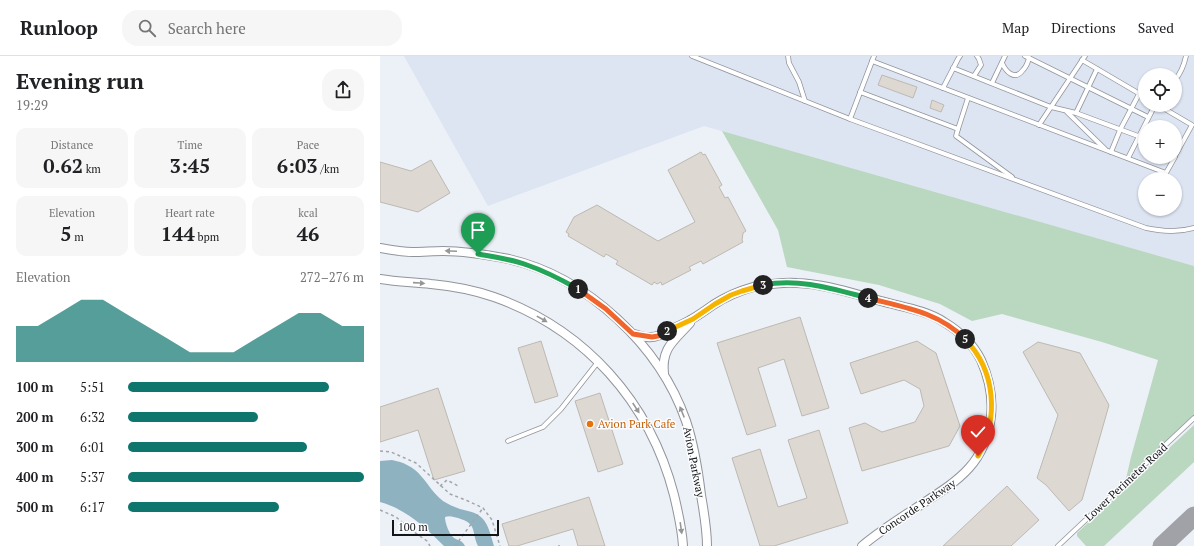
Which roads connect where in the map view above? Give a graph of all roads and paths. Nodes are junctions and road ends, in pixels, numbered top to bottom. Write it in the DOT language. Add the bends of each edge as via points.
graph roads {
  1 [pos="692,56"];
  2 [pos="788,56"];
  3 [pos="874,56"];
  4 [pos="960,56"];
  5 [pos="977,56"];
  6 [pos="1005,56"];
  7 [pos="1186,56"];
  8 [pos="1027,57"];
  9 [pos="1083,58"];
  10 [pos="872,61"];
  11 [pos="1002,63"];
  12 [pos="953,68"];
  13 [pos="1097,69"];
  14 [pos="1182,70"];
  15 [pos="974,76"];
  16 [pos="1070,79"];
  17 [pos="992,83"];
  18 [pos="943,88"];
  19 [pos="1088,88"];
  20 [pos="860,92"];
  21 [pos="1138,93"];
  22 [pos="1138,96"];
  23 [pos="968,98"];
  24 [pos="805,101"];
  25 [pos="1051,107"];
  26 [pos="1131,109"];
  27 [pos="1066,111"];
  28 [pos="1151,112"];
  29 [pos="1169,112"];
  30 [pos="1076,113"];
  31 [pos="1148,117"];
  32 [pos="850,119"];
  33 [pos="1146,120"];
  34 [pos="1039,124"];
  35 [pos="958,128"];
  36 [pos="1120,130"];
  37 [pos="1138,136"];
  38 [pos="1182,144"];
  39 [pos="1109,151"];
  40 [pos="1128,158"];
  41 [pos="1138,162"];
  42 [pos="1143,164"];
  43 [pos="1171,164"];
  44 [pos="1016,180"];
  45 [pos="1194,228"];
  46 [pos="380,248"];
  47 [pos="380,279"];
  48 [pos="693,319"];
  49 [pos="633,334"];
  50 [pos="599,362"];
  51 [pos="665,376"];
  52 [pos="1194,418"];
  53 [pos="508,441"];
  54 [pos="380,451"];
  55 [pos="440,486"];
  56 [pos="460,488"];
  57 [pos="482,508"];
  58 [pos="380,510"];
  59 [pos="430,546"];
  60 [pos="454,546"];
  61 [pos="500,546"];
  62 [pos="683,546"];
  63 [pos="707,546"];
  64 [pos="862,546"];
  65 [pos="1058,546"];
  1 -- 24 [label="lane"];
  2 -- 24 [label="lane"];
  3 -- 10 [label="lane"];
  4 -- 12 [label="lane"];
  5 -- 15 [label="lane" via="980,65"];
  6 -- 11 [label="lane"];
  7 -- 14 [label="lane"];
  8 -- 11 [label="lane" via="1020,74 1009,74"];
  8 -- 16 [label="lane"];
  9 -- 13 [label="lane"];
  9 -- 16 [label="lane"];
  10 -- 18 [label="lane"];
  10 -- 20 [label="lane"];
  11 -- 17 [label="lane"];
  12 -- 15 [label="lane"];
  12 -- 18 [label="lane"];
  13 -- 19 [label="lane"];
  13 -- 21 [label="lane"];
  15 -- 17 [label="lane"];
  16 -- 19 [label="lane"];
  16 -- 25 [label="lane"];
  17 -- 25 [label="lane"];
  18 -- 23 [label="lane"];
  19 -- 26 [label="lane"];
  19 -- 30 [label="lane"];
  20 -- 32 [label="lane"];
  20 -- 35 [label="lane"];
  22 -- 26 [label="lane"];
  23 -- 34 [label="lane"];
  23 -- 35 [label="lane"];
  24 -- 32 [label="lane"];
  25 -- 27 [label="lane"];
  25 -- 34 [label="lane"];
  26 -- 31 [label="lane"];
  26 -- 36 [label="lane"];
  27 -- 30 [label="lane"];
  27 -- 39 [label="lane"];
  28 -- 31 [label="lane"];
  29 -- 38 [label="lane" via="1192,125"];
  30 -- 36 [label="lane"];
  31 -- 33 [label="lane"];
  32 -- 44 [label="lane"];
  34 -- 39 [label="lane"];
  35 -- 44 [label="lane" via="956,136"];
  36 -- 37 [label="lane"];
  36 -- 39 [label="lane"];
  37 -- 40 [label="lane"];
  39 -- 40 [label="lane"];
  40 -- 41 [label="lane"];
  42 -- 43 [label="lane" via="1166,173"];
  44 -- 45 [label="lane" via="1146,228 1163,231"];
  49 -- 46 [label="street, Avion Parkway, one-way" via="578,288 527,264 464,252 412,252"];
  47 -- 50 [label="street, one-way" via="452,287 512,304 567,335"];
  48 -- 49 [label="street, Concorde Parkway" via="658,336"];
  48 -- 51 [label="street, Concorde Parkway" via="665,354"];
  48 -- 64 [label="street, Concorde Parkway" via="715,304 742,291 784,282 802,283 833,288 922,312 943,321 967,340 986,372 991,395 990,424 983,447 970,468 955,482"];
  49 -- 51 [label="street, Avion Parkway"];
  50 -- 53 [label="lane" via="543,427"];
  50 -- 62 [label="street, one-way" via="634,404 657,446 673,492 681,523"];
  63 -- 51 [label="street, Avion Parkway, one-way" via="692,440 679,404"];
  52 -- 65 [label="lane, Lower Perimeter Road"];
  54 -- 55 [label="path" via="391,452 416,463"];
  55 -- 56 [label="path" via="447,480"];
  55 -- 57 [label="path" via="450,494"];
  57 -- 60 [label="path"];
  57 -- 61 [label="path" via="492,520"];
  58 -- 59 [label="path" via="396,517"];
}
